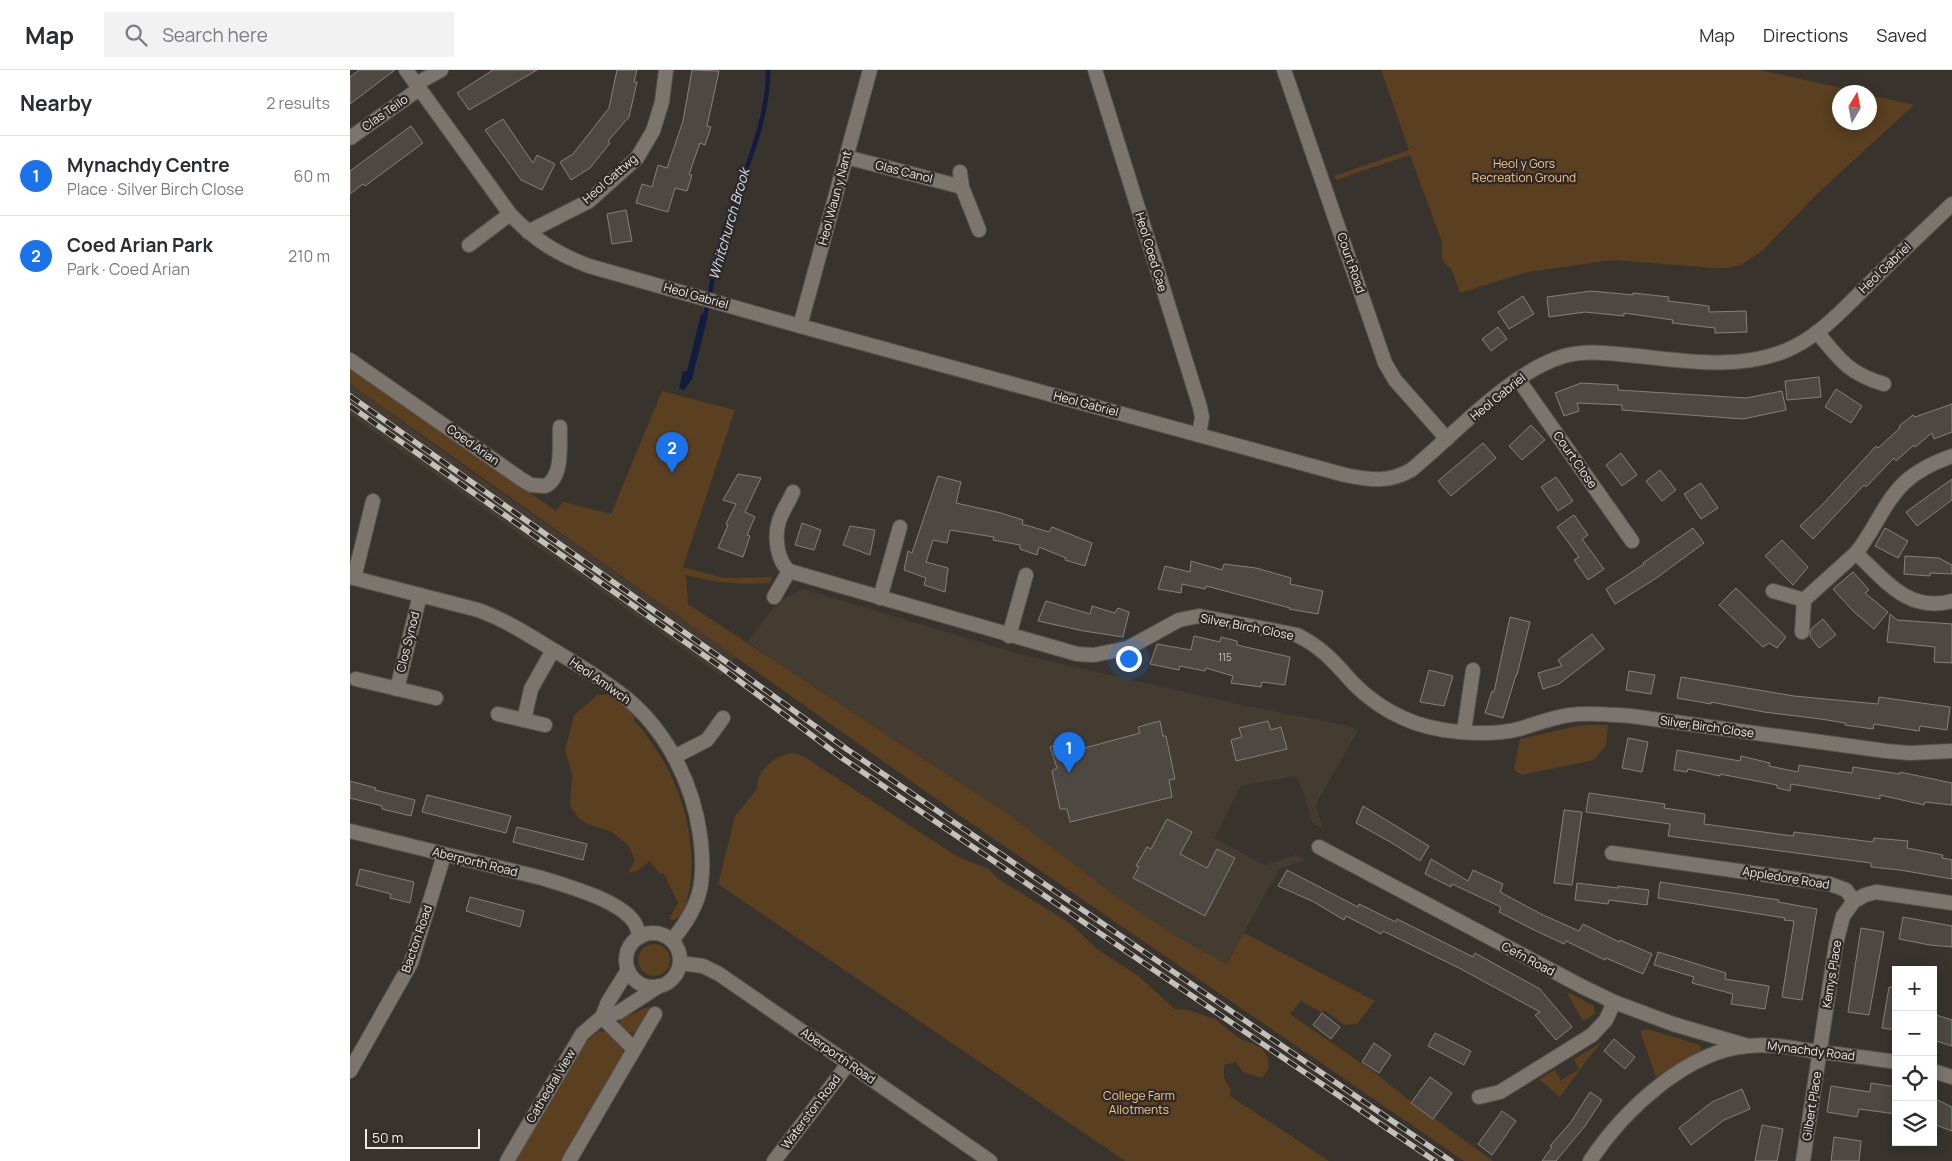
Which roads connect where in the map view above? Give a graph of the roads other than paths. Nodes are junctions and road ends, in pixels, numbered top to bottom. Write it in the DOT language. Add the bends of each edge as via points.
graph roads {
  1 [pos="406,70"];
  2 [pos="440,70"];
  3 [pos="666,70"];
  4 [pos="870,70"];
  5 [pos="1095,70"];
  6 [pos="1284,70"];
  7 [pos="417,86"];
  8 [pos="350,138"];
  9 [pos="846,157"];
  10 [pos="960,172"];
  11 [pos="962,187"];
  12 [pos="1952,204"];
  13 [pos="510,214"];
  14 [pos="979,230"];
  15 [pos="528,232"];
  16 [pos="469,245"];
  17 [pos="800,326"];
  18 [pos="1818,332"];
  19 [pos="350,360"];
  20 [pos="1518,379"];
  21 [pos="1884,384"];
  22 [pos="560,427"];
  23 [pos="1199,434"];
  24 [pos="1447,439"];
  25 [pos="1952,456"];
  26 [pos="793,492"];
  27 [pos="373,502"];
  28 [pos="900,527"];
  29 [pos="1632,541"];
  30 [pos="1856,554"];
  31 [pos="789,571"];
  32 [pos="1026,575"];
  33 [pos="352,577"];
  34 [pos="1774,591"];
  35 [pos="420,595"];
  36 [pos="774,597"];
  37 [pos="880,598"];
  38 [pos="1804,600"];
  39 [pos="1952,601"];
  40 [pos="1802,632"];
  41 [pos="1009,636"];
  42 [pos="554,650"];
  43 [pos="1473,670"];
  44 [pos="356,678"];
  45 [pos="396,689"];
  46 [pos="436,698"];
  47 [pos="498,714"];
  48 [pos="723,718"];
  49 [pos="524,720"];
  50 [pos="546,725"];
  51 [pos="1464,732"];
  52 [pos="1952,751"];
  53 [pos="674,757"];
  54 [pos="350,831"];
  55 [pos="1319,847"];
  56 [pos="1612,853"];
  57 [pos="444,854"];
  58 [pos="1854,901"];
  59 [pos="1952,903"];
  60 [pos="640,937"];
  61 [pos="672,940"];
  62 [pos="680,963"];
  63 [pos="628,970"];
  64 [pos="659,986"];
  65 [pos="1614,1002"];
  66 [pos="655,1014"];
  67 [pos="602,1017"];
  68 [pos="1748,1046"];
  69 [pos="634,1049"];
  70 [pos="1820,1052"];
  71 [pos="1892,1061"];
  72 [pos="848,1064"];
  73 [pos="350,1071"];
  74 [pos="1937,1072"];
  75 [pos="1952,1078"];
  76 [pos="1479,1097"];
  77 [pos="507,1161"];
  78 [pos="568,1161"];
  79 [pos="774,1161"];
  80 [pos="990,1161"];
  81 [pos="1590,1161"];
  82 [pos="1803,1161"];
  1 -- 7 [label="street, Heol Gabriel"];
  2 -- 7 [label="street, Clas Teilo"];
  3 -- 15 [label="street, Heol Gattwg" via="654,131 637,158 589,201"];
  4 -- 9 [label="street, Heol Waun y Nant"];
  5 -- 23 [label="street, Heol Coed Cae" via="1200,407"];
  6 -- 24 [label="street, Court Road" via="1385,363 1395,380"];
  7 -- 8 [label="street, Clas Teilo"];
  7 -- 13 [label="street, Heol Gabriel"];
  9 -- 11 [label="street, Glas Canol"];
  9 -- 17 [label="street, Heol Waun y Nant"];
  10 -- 11 [label="street"];
  11 -- 14 [label="street"];
  12 -- 18 [label="street, Heol Gabriel"];
  13 -- 15 [label="street, Heol Gabriel"];
  13 -- 16 [label="street"];
  15 -- 17 [label="street, Heol Gabriel" via="557,254 568,258"];
  17 -- 23 [label="street, Heol Gabriel"];
  18 -- 20 [label="street, Heol Gabriel" via="1785,351 1741,362 1582,353 1549,361"];
  18 -- 21 [label="street" via="1855,373"];
  19 -- 22 [label="street, Coed Arian" via="531,485 545,486 554,479 558,468"];
  20 -- 24 [label="street, Heol Gabriel"];
  20 -- 29 [label="street, Court Close"];
  23 -- 24 [label="street, Heol Gabriel" via="1346,475 1378,480 1400,476 1411,470"];
  25 -- 30 [label="street" via="1921,470 1905,482"];
  26 -- 31 [label="street" via="780,520 777,538 780,559"];
  27 -- 33 [label="street"];
  28 -- 37 [label="street"];
  30 -- 38 [label="street"];
  30 -- 39 [label="street" via="1907,598 1932,604"];
  31 -- 36 [label="street"];
  31 -- 37 [label="street, Silver Birch Close"];
  32 -- 41 [label="street"];
  33 -- 35 [label="street, Heol Amlwch"];
  34 -- 38 [label="street"];
  35 -- 42 [label="street, Heol Amlwch" via="498,617"];
  35 -- 45 [label="street, Clos Synod"];
  37 -- 41 [label="street, Silver Birch Close"];
  38 -- 40 [label="street"];
  41 -- 51 [label="street, Silver Birch Close" via="1077,654 1094,655 1128,648 1179,620 1199,616 1291,634 1328,654 1354,684 1387,710 1418,724"];
  42 -- 49 [label="street" via="531,689"];
  42 -- 53 [label="street, Heol Amlwch" via="626,698 648,721"];
  43 -- 51 [label="street"];
  44 -- 45 [label="street, Clos Synod"];
  45 -- 46 [label="street, Clos Synod"];
  47 -- 49 [label="street"];
  48 -- 53 [label="street" via="708,740"];
  49 -- 50 [label="street"];
  51 -- 52 [label="street, Silver Birch Close" via="1504,732 1570,715 1610,714 1886,751"];
  53 -- 61 [label="street, Heol Amlwch" via="682,770 694,807 703,873 694,910"];
  54 -- 57 [label="street, Aberporth Road"];
  55 -- 65 [label="street, Cefn Road"];
  56 -- 58 [label="street, Appledore Road" via="1830,884 1846,890"];
  57 -- 60 [label="street, Aberporth Road" via="542,878 594,896 623,910 635,922"];
  57 -- 73 [label="street, Bacton Road" via="411,962"];
  58 -- 59 [label="street" via="1876,892"];
  58 -- 70 [label="street, Kemys Place" via="1840,925"];
  60 -- 61 [label="street" via="656,933"];
  60 -- 63 [label="street" via="629,948"];
  61 -- 62 [label="street"];
  62 -- 64 [label="street" via="673,978"];
  62 -- 72 [label="street, Aberporth Road" via="702,966 719,974"];
  63 -- 64 [label="street" via="638,982"];
  63 -- 67 [label="street, Cathedral View"];
  64 -- 67 [label="street, Cathedral View" via="618,1012"];
  65 -- 68 [label="street, Cefn Road"];
  65 -- 76 [label="street" via="1606,1020 1592,1035 1500,1092"];
  66 -- 69 [label="street"];
  67 -- 69 [label="street"];
  67 -- 77 [label="street, Cathedral View" via="576,1043"];
  68 -- 70 [label="street, Mynachdy Road" via="1784,1046"];
  68 -- 81 [label="street, Mynachdy Road" via="1731,1048 1700,1061 1655,1089 1622,1118"];
  69 -- 78 [label="street"];
  70 -- 71 [label="street, Mynachdy Road"];
  70 -- 82 [label="street, Gilbert Place"];
  72 -- 79 [label="street, Waterston Road"];
  72 -- 80 [label="street, Aberporth Road"];
  74 -- 75 [label="street"];
}
